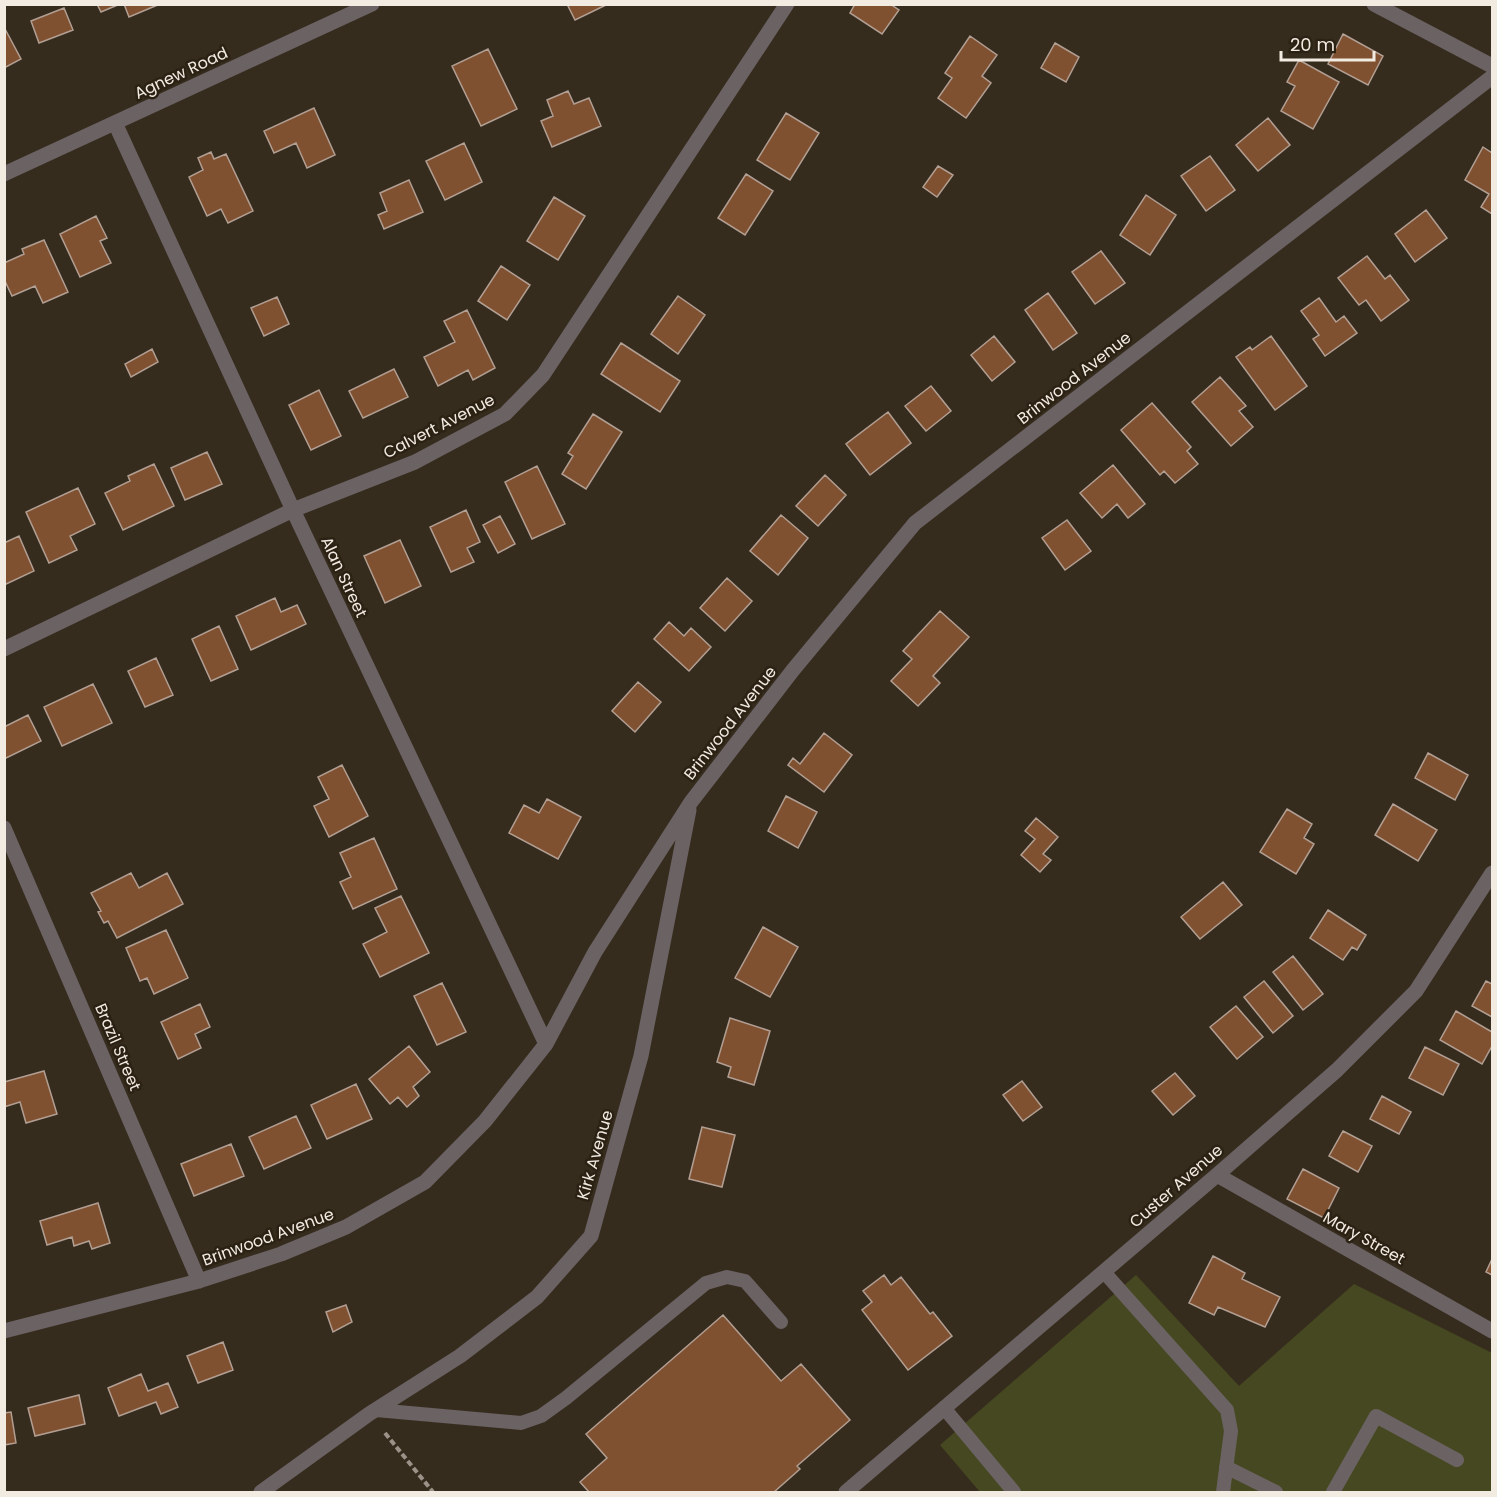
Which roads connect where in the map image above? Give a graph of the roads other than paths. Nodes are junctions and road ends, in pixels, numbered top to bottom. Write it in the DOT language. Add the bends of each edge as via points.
graph roads {
  1 [pos="372,4"];
  2 [pos="787,4"];
  3 [pos="1374,4"];
  4 [pos="1492,66"];
  5 [pos="1492,76"];
  6 [pos="115,123"];
  7 [pos="4,174"];
  8 [pos="293,510"];
  9 [pos="4,649"];
  10 [pos="691,802"];
  11 [pos="4,828"];
  12 [pos="1492,873"];
  13 [pos="546,1044"];
  14 [pos="1217,1175"];
  15 [pos="1104,1272"];
  16 [pos="199,1281"];
  17 [pos="781,1322"];
  18 [pos="4,1331"];
  19 [pos="1492,1331"];
  20 [pos="944,1408"];
  21 [pos="372,1412"];
  22 [pos="1457,1460"];
  23 [pos="1227,1467"];
  24 [pos="853,1490"];
  25 [pos="261,1492"];
  26 [pos="1014,1492"];
  27 [pos="1223,1492"];
  28 [pos="1276,1492"];
  29 [pos="1333,1492"];
  1 -- 6 [label="street, Agnew Road"];
  2 -- 8 [label="street, Calvert Avenue" via="543,375 505,414 415,462"];
  3 -- 4 [label="street"];
  5 -- 10 [label="street, Brinwood Avenue" via="915,523 793,670"];
  6 -- 7 [label="street, Agnew Road"];
  6 -- 8 [label="street, Alan Street"];
  8 -- 9 [label="street, Calvert Avenue"];
  8 -- 13 [label="street, Alan Street"];
  10 -- 13 [label="street, Brinwood Avenue" via="595,952"];
  10 -- 21 [label="street, Kirk Avenue" via="641,1056 591,1236 537,1297 460,1356"];
  11 -- 16 [label="street, Brazil Street"];
  12 -- 14 [label="street, Custer Avenue" via="1416,991 1337,1070"];
  13 -- 16 [label="street, Brinwood Avenue" via="485,1121 425,1182 346,1227"];
  14 -- 15 [label="street, Custer Avenue"];
  14 -- 19 [label="street, Mary Street"];
  15 -- 20 [label="street, Custer Avenue"];
  15 -- 23 [label="lane" via="1227,1410 1231,1431"];
  16 -- 18 [label="street, Brinwood Avenue"];
  17 -- 21 [label="lane" via="745,1281 726,1277 706,1283 541,1416 521,1423"];
  20 -- 24 [label="street, Custer Avenue"];
  20 -- 26 [label="lane"];
  21 -- 25 [label="street, Kirk Avenue"];
  22 -- 29 [label="lane" via="1376,1416"];
  23 -- 27 [label="lane"];
  23 -- 28 [label="lane"];
}
